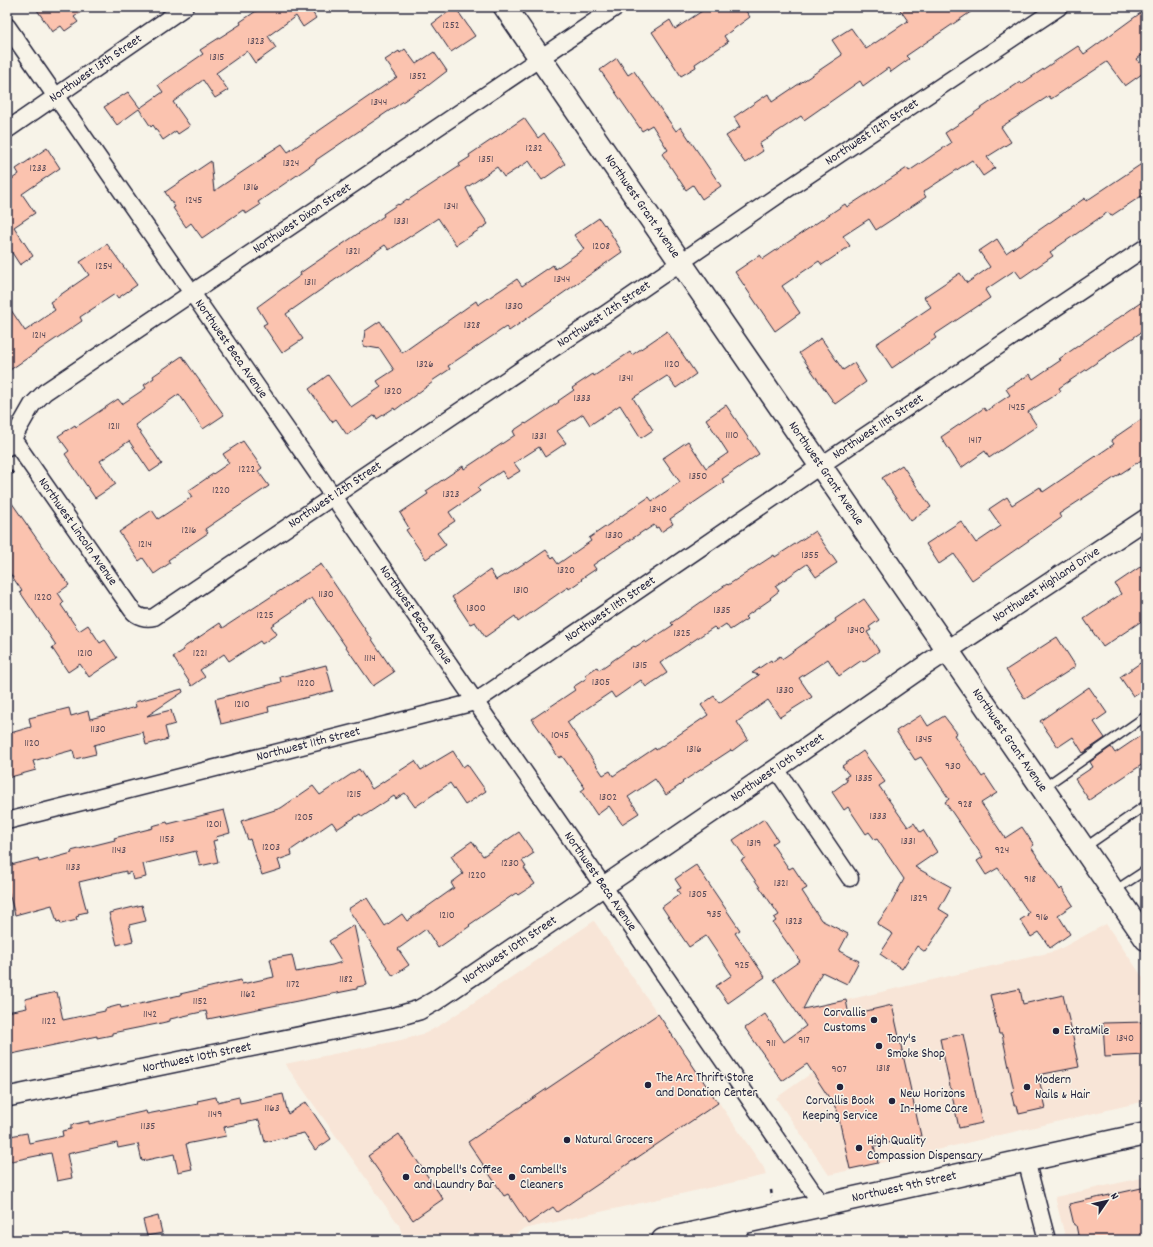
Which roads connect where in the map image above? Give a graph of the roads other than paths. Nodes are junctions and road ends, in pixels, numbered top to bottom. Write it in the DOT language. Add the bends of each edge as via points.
graph roads {
  1 [pos="185,7"];
  2 [pos="505,7"];
  3 [pos="616,7"];
  4 [pos="1060,7"];
  5 [pos="7,26"];
  6 [pos="540,58"];
  7 [pos="55,96"];
  8 [pos="7,130"];
  9 [pos="1146,247"];
  10 [pos="680,263"];
  11 [pos="192,293"];
  12 [pos="10,444"];
  13 [pos="820,466"];
  14 [pos="332,496"];
  15 [pos="1146,519"];
  16 [pos="147,618"];
  17 [pos="947,650"];
  18 [pos="475,702"];
  19 [pos="1146,716"];
  20 [pos="776,769"];
  21 [pos="1042,788"];
  22 [pos="1146,805"];
  23 [pos="7,821"];
  24 [pos="1083,848"];
  25 [pos="1146,870"];
  26 [pos="850,878"];
  27 [pos="603,887"];
  28 [pos="1114,892"];
  29 [pos="1146,939"];
  30 [pos="7,1097"];
  31 [pos="1146,1134"];
  32 [pos="1026,1160"];
  33 [pos="822,1205"];
  34 [pos="739,1232"];
  35 [pos="663,1240"];
  36 [pos="1047,1240"];
  1 -- 7 [label="street, Northwest 13th Street"];
  2 -- 6 [label="main road, Northwest Grant Avenue"];
  3 -- 6 [label="street, Northwest Dixon Street"];
  4 -- 10 [label="street, Northwest 12th Street"];
  5 -- 7 [label="street, Northwest Beca Avenue"];
  6 -- 10 [label="main road, Northwest Grant Avenue"];
  6 -- 11 [label="street, Northwest Dixon Street"];
  7 -- 8 [label="street, Northwest 13th Street"];
  7 -- 11 [label="street, Northwest Beca Avenue"];
  9 -- 13 [label="street, Northwest 11th Street"];
  10 -- 13 [label="main road, Northwest Grant Avenue"];
  10 -- 14 [label="street, Northwest 12th Street"];
  11 -- 12 [label="street, Northwest Dixon Street" via="45,392 32,405"];
  11 -- 14 [label="street, Northwest Beca Avenue"];
  12 -- 16 [label="street, Northwest Lincoln Avenue" via="132,610 137,615"];
  13 -- 17 [label="main road, Northwest Grant Avenue"];
  13 -- 18 [label="street, Northwest 11th Street"];
  14 -- 16 [label="street, Northwest 12th Street" via="161,614"];
  14 -- 18 [label="street, Northwest Beca Avenue"];
  15 -- 17 [label="street, Northwest Highland Drive"];
  17 -- 20 [label="street, Northwest 10th Street"];
  17 -- 21 [label="main road, Northwest Grant Avenue"];
  18 -- 23 [label="street, Northwest 11th Street"];
  18 -- 27 [label="street, Northwest Beca Avenue"];
  19 -- 21 [label="lane"];
  20 -- 26 [label="street"];
  20 -- 27 [label="street, Northwest 10th Street"];
  21 -- 24 [label="main road, Northwest Grant Avenue"];
  22 -- 24 [label="lane"];
  24 -- 28 [label="main road, Northwest Grant Avenue"];
  25 -- 28 [label="lane"];
  27 -- 30 [label="street, Northwest 10th Street" via="435,1001 408,1014"];
  27 -- 33 [label="street, Northwest Beca Avenue"];
  28 -- 29 [label="main road, Northwest Grant Avenue"];
  31 -- 32 [label="main road, Northwest 9th Street"];
  32 -- 33 [label="main road, Northwest 9th Street"];
  32 -- 36 [label="street"];
  33 -- 34 [label="main road, Northwest 9th Street"];
  34 -- 35 [label="main road, Northwest 9th Street"];
}
